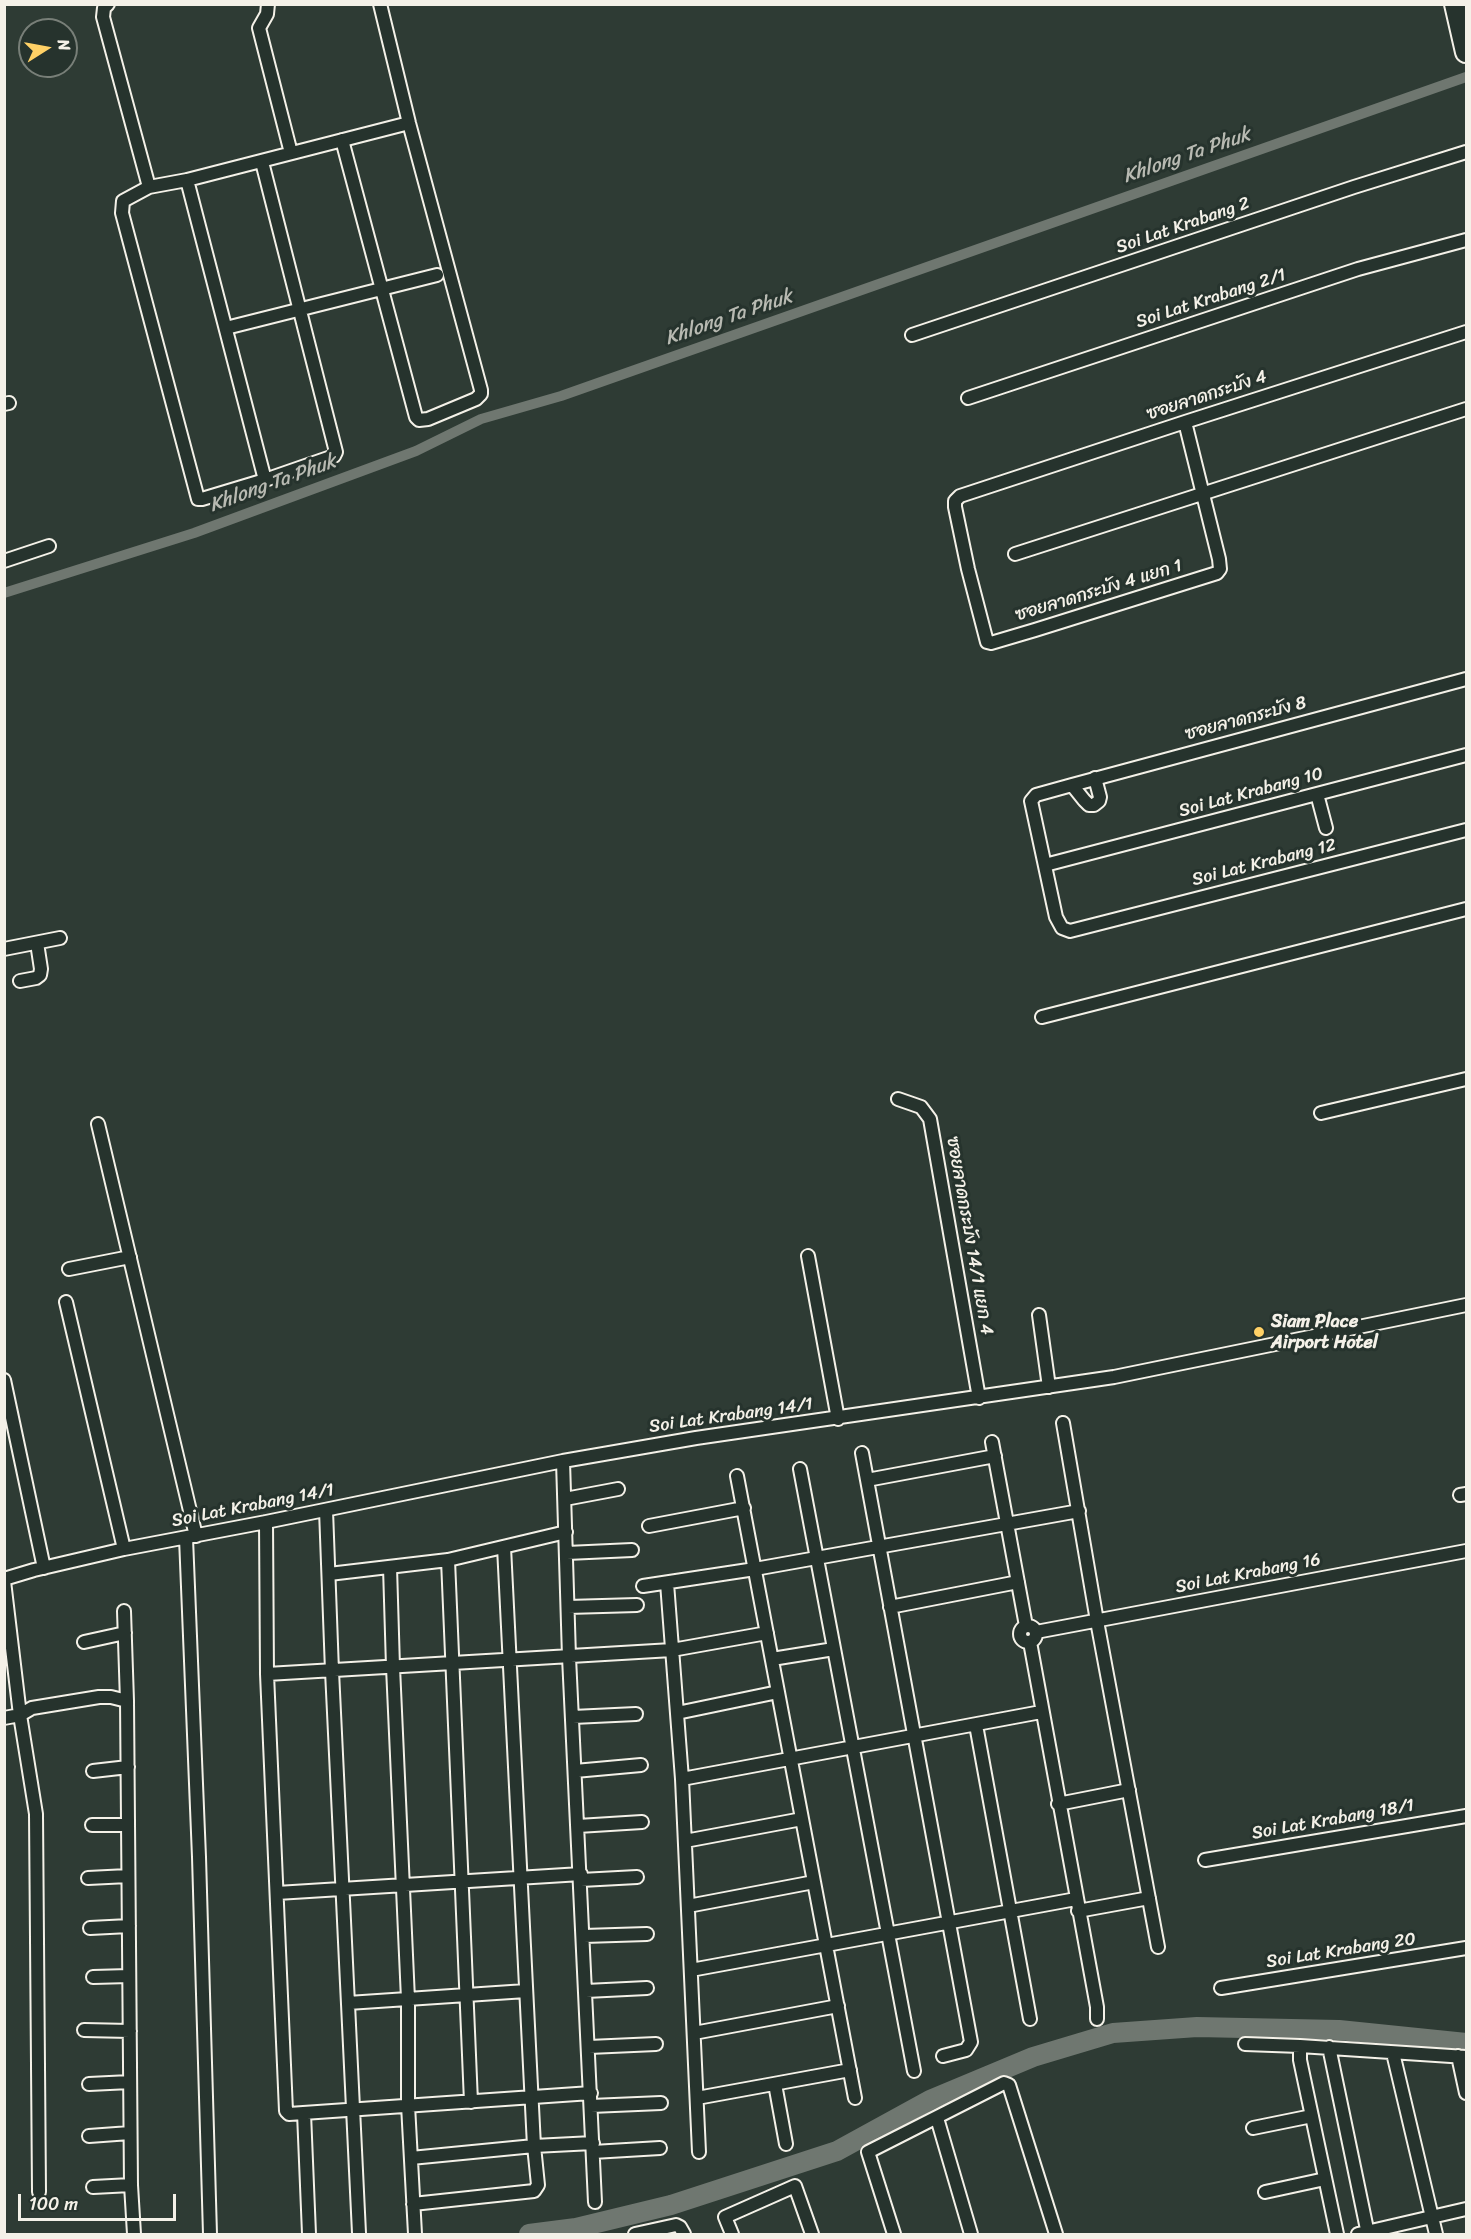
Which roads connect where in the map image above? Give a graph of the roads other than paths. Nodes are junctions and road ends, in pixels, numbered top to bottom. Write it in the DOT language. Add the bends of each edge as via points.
graph roads {
  1 [pos="108,4"];
  2 [pos="268,4"];
  3 [pos="380,4"];
  4 [pos="1455,4"];
  5 [pos="1465,45"];
  6 [pos="409,123"];
  7 [pos="342,140"];
  8 [pos="1467,152"];
  9 [pos="291,153"];
  10 [pos="262,162"];
  11 [pos="187,180"];
  12 [pos="148,187"];
  13 [pos="1467,240"];
  14 [pos="437,275"];
  15 [pos="381,288"];
  16 [pos="300,309"];
  17 [pos="226,328"];
  18 [pos="1467,332"];
  19 [pos="912,335"];
  20 [pos="968,398"];
  21 [pos="1467,409"];
  22 [pos="1185,422"];
  23 [pos="265,480"];
  24 [pos="1202,492"];
  25 [pos="960,496"];
  26 [pos="49,546"];
  27 [pos="1015,554"];
  28 [pos="4,561"];
  29 [pos="1467,679"];
  30 [pos="1467,755"];
  31 [pos="1095,778"];
  32 [pos="1072,785"];
  33 [pos="1317,794"];
  34 [pos="1326,828"];
  35 [pos="1467,830"];
  36 [pos="1045,865"];
  37 [pos="1467,909"];
  38 [pos="60,938"];
  39 [pos="37,943"];
  40 [pos="4,949"];
  41 [pos="20,981"];
  42 [pos="1042,1017"];
  43 [pos="1467,1079"];
  44 [pos="898,1099"];
  45 [pos="1321,1113"];
  46 [pos="98,1124"];
  47 [pos="808,1256"];
  48 [pos="130,1257"];
  49 [pos="69,1269"];
  50 [pos="66,1302"];
  51 [pos="1467,1305"];
  52 [pos="1039,1315"];
  53 [pos="4,1380"];
  54 [pos="1049,1387"];
  55 [pos="979,1398"];
  56 [pos="838,1419"];
  57 [pos="1063,1422"];
  58 [pos="992,1442"];
  59 [pos="862,1453"];
  60 [pos="995,1456"];
  61 [pos="563,1461"];
  62 [pos="800,1469"];
  63 [pos="737,1476"];
  64 [pos="867,1479"];
  65 [pos="618,1489"];
  66 [pos="565,1499"];
  67 [pos="744,1508"];
  68 [pos="326,1510"];
  69 [pos="1079,1511"];
  70 [pos="266,1522"];
  71 [pos="1007,1524"];
  72 [pos="649,1526"];
  73 [pos="566,1532"];
  74 [pos="191,1537"];
  75 [pos="504,1547"];
  76 [pos="879,1547"];
  77 [pos="124,1549"];
  78 [pos="632,1550"];
  79 [pos="1467,1551"];
  80 [pos="567,1553"];
  81 [pos="817,1558"];
  82 [pos="448,1560"];
  83 [pos="390,1567"];
  84 [pos="44,1568"];
  85 [pos="755,1569"];
  86 [pos="329,1574"];
  87 [pos="4,1580"];
  88 [pos="667,1582"];
  89 [pos="1018,1582"];
  90 [pos="643,1586"];
  91 [pos="636,1605"];
  92 [pos="568,1607"];
  93 [pos="890,1607"];
  94 [pos="124,1611"];
  95 [pos="1097,1621"];
  96 [pos="767,1633"];
  97 [pos="1031,1633"];
  98 [pos="125,1634"];
  99 [pos="84,1642"];
  100 [pos="834,1649"];
  101 [pos="672,1650"];
  102 [pos="569,1657"];
  103 [pos="772,1659"];
  104 [pos="508,1660"];
  105 [pos="451,1664"];
  106 [pos="393,1666"];
  107 [pos="332,1671"];
  108 [pos="267,1674"];
  109 [pos="778,1692"];
  110 [pos="127,1701"];
  111 [pos="1041,1712"];
  112 [pos="676,1713"];
  113 [pos="636,1714"];
  114 [pos="20,1715"];
  115 [pos="573,1717"];
  116 [pos="4,1718"];
  117 [pos="976,1725"];
  118 [pos="915,1736"];
  119 [pos="853,1747"];
  120 [pos="791,1759"];
  121 [pos="641,1765"];
  122 [pos="128,1767"];
  123 [pos="93,1771"];
  124 [pos="575,1771"];
  125 [pos="682,1779"];
  126 [pos="1129,1790"];
  127 [pos="1058,1804"];
  128 [pos="1467,1816"];
  129 [pos="802,1819"];
  130 [pos="642,1822"];
  131 [pos="92,1825"];
  132 [pos="128,1825"];
  133 [pos="578,1826"];
  134 [pos="685,1841"];
  135 [pos="1205,1860"];
  136 [pos="128,1876"];
  137 [pos="637,1876"];
  138 [pos="581,1877"];
  139 [pos="88,1878"];
  140 [pos="520,1878"];
  141 [pos="462,1882"];
  142 [pos="814,1882"];
  143 [pos="403,1885"];
  144 [pos="343,1889"];
  145 [pos="277,1893"];
  146 [pos="1149,1898"];
  147 [pos="1077,1905"];
  148 [pos="688,1906"];
  149 [pos="1010,1911"];
  150 [pos="949,1923"];
  151 [pos="129,1926"];
  152 [pos="90,1928"];
  153 [pos="647,1934"];
  154 [pos="888,1934"];
  155 [pos="584,1936"];
  156 [pos="826,1945"];
  157 [pos="1158,1947"];
  158 [pos="1467,1948"];
  159 [pos="691,1970"];
  160 [pos="129,1976"];
  161 [pos="93,1977"];
  162 [pos="647,1988"];
  163 [pos="1221,1988"];
  164 [pos="526,1990"];
  165 [pos="586,1991"];
  166 [pos="467,1995"];
  167 [pos="408,1999"];
  168 [pos="348,2002"];
  169 [pos="838,2006"];
  170 [pos="1030,2019"];
  171 [pos="1097,2019"];
  172 [pos="84,2030"];
  173 [pos="130,2031"];
  174 [pos="694,2033"];
  175 [pos="656,2044"];
  176 [pos="1245,2044"];
  177 [pos="1300,2046"];
  178 [pos="589,2047"];
  179 [pos="1329,2047"];
  180 [pos="1393,2053"];
  181 [pos="943,2056"];
  182 [pos="1462,2056"];
  183 [pos="850,2070"];
  184 [pos="914,2070"];
  185 [pos="130,2082"];
  186 [pos="775,2084"];
  187 [pos="90,2085"];
  188 [pos="591,2093"];
  189 [pos="1467,2093"];
  190 [pos="532,2097"];
  191 [pos="697,2098"];
  192 [pos="855,2098"];
  193 [pos="471,2102"];
  194 [pos="661,2103"];
  195 [pos="408,2105"];
  196 [pos="591,2106"];
  197 [pos="353,2110"];
  198 [pos="304,2113"];
  199 [pos="1312,2116"];
  200 [pos="937,2118"];
  201 [pos="1253,2128"];
  202 [pos="130,2133"];
  203 [pos="88,2136"];
  204 [pos="786,2144"];
  205 [pos="534,2146"];
  206 [pos="593,2148"];
  207 [pos="660,2148"];
  208 [pos="699,2152"];
  209 [pos="411,2158"];
  210 [pos="1325,2179"];
  211 [pos="131,2186"];
  212 [pos="93,2187"];
  213 [pos="39,2192"];
  214 [pos="1265,2192"];
  215 [pos="595,2202"];
  216 [pos="413,2204"];
  217 [pos="1467,2209"];
  218 [pos="1431,2217"];
  219 [pos="359,2233"];
  220 [pos="1364,2234"];
  221 [pos="134,2235"];
  222 [pos="210,2235"];
  223 [pos="309,2235"];
  224 [pos="415,2235"];
  225 [pos="635,2235"];
  226 [pos="684,2235"];
  227 [pos="732,2235"];
  228 [pos="812,2235"];
  229 [pos="894,2235"];
  230 [pos="971,2235"];
  231 [pos="1056,2235"];
  232 [pos="1337,2235"];
  233 [pos="1436,2235"];
  1 -- 12 [label="street" via="104,17"];
  2 -- 9 [label="street" via="259,28"];
  3 -- 6 [label="street"];
  4 -- 5 [label="main road"];
  6 -- 7 [label="street"];
  6 -- 15 [label="street" via="481,390 476,399 428,419 416,417"];
  7 -- 9 [label="street"];
  7 -- 15 [label="street"];
  8 -- 19 [label="street, Soi Lat Krabang 2"];
  9 -- 10 [label="street"];
  10 -- 11 [label="street"];
  10 -- 16 [label="street"];
  11 -- 12 [label="street"];
  11 -- 17 [label="street"];
  12 -- 23 [label="street" via="123,201 122,213 196,495 202,499"];
  13 -- 20 [label="street, Soi Lat Krabang 2/1" via="1358,269"];
  14 -- 15 [label="street"];
  15 -- 16 [label="street"];
  16 -- 17 [label="street"];
  16 -- 23 [label="street" via="336,452"];
  17 -- 23 [label="street"];
  18 -- 22 [label="street, ซอยลาดกระบัง 4"];
  21 -- 24 [label="street"];
  22 -- 24 [label="street, ซอยลาดกระบัง 4 แยก 1"];
  22 -- 25 [label="street, ซอยลาดกระบัง 4"];
  24 -- 25 [label="street, ซอยลาดกระบัง 4 แยก 1" via="1219,559 1217,573 991,643 985,637 968,569 955,507"];
  24 -- 27 [label="street"];
  26 -- 28 [label="street"];
  29 -- 31 [label="street, ซอยลาดกระบัง 8"];
  30 -- 33 [label="street, Soi Lat Krabang 10"];
  31 -- 32 [label="street, ซอยลาดกระบัง 8"];
  31 -- 32 [label="street" via="1100,801 1094,806"];
  32 -- 36 [label="street, ซอยลาดกระบัง 8" via="1032,798"];
  33 -- 34 [label="street"];
  33 -- 36 [label="street, Soi Lat Krabang 10"];
  35 -- 36 [label="street, Soi Lat Krabang 12" via="1070,931 1059,925"];
  37 -- 42 [label="street"];
  38 -- 39 [label="street"];
  39 -- 40 [label="street"];
  39 -- 41 [label="street" via="40,975"];
  43 -- 45 [label="street"];
  44 -- 55 [label="street, ซอยลาดกระบัง 14/1 แยก 4" via="921,1107 930,1119"];
  46 -- 48 [label="street"];
  47 -- 56 [label="street"];
  48 -- 49 [label="street"];
  48 -- 74 [label="street"];
  50 -- 77 [label="street"];
  51 -- 54 [label="street, Soi Lat Krabang 14/1"];
  52 -- 54 [label="street"];
  53 -- 84 [label="street"];
  54 -- 55 [label="street, Soi Lat Krabang 14/1"];
  55 -- 56 [label="street, Soi Lat Krabang 14/1"];
  56 -- 61 [label="street, Soi Lat Krabang 14/1"];
  57 -- 69 [label="street"];
  58 -- 60 [label="street"];
  59 -- 64 [label="street"];
  60 -- 64 [label="street"];
  60 -- 71 [label="street"];
  61 -- 66 [label="street"];
  61 -- 68 [label="street, Soi Lat Krabang 14/1"];
  62 -- 81 [label="street"];
  63 -- 67 [label="street"];
  64 -- 76 [label="street"];
  65 -- 66 [label="street"];
  66 -- 73 [label="street"];
  67 -- 72 [label="street"];
  67 -- 85 [label="street"];
  68 -- 70 [label="street, Soi Lat Krabang 14/1"];
  68 -- 86 [label="street"];
  69 -- 71 [label="street"];
  69 -- 95 [label="street"];
  70 -- 74 [label="street, Soi Lat Krabang 14/1"];
  70 -- 108 [label="street"];
  71 -- 76 [label="street"];
  71 -- 89 [label="street"];
  73 -- 75 [label="street"];
  73 -- 80 [label="street"];
  74 -- 77 [label="street, Soi Lat Krabang 14/1"];
  74 -- 222 [label="street"];
  75 -- 82 [label="street"];
  75 -- 104 [label="street"];
  76 -- 81 [label="street"];
  76 -- 93 [label="street"];
  77 -- 84 [label="street, Soi Lat Krabang 14/1"];
  78 -- 80 [label="street"];
  79 -- 95 [label="street, Soi Lat Krabang 16"];
  80 -- 92 [label="street"];
  81 -- 85 [label="street"];
  81 -- 100 [label="street"];
  82 -- 83 [label="street"];
  82 -- 105 [label="street"];
  83 -- 86 [label="street"];
  83 -- 106 [label="street"];
  84 -- 87 [label="street, Soi Lat Krabang 14/1"];
  85 -- 88 [label="street"];
  85 -- 96 [label="street"];
  86 -- 107 [label="street"];
  87 -- 114 [label="street"];
  88 -- 90 [label="street"];
  88 -- 101 [label="street"];
  89 -- 93 [label="street"];
  89 -- 97 [label="street"];
  91 -- 92 [label="street"];
  92 -- 102 [label="street"];
  93 -- 118 [label="street"];
  94 -- 98 [label="street"];
  95 -- 97 [label="street, Soi Lat Krabang 16"];
  95 -- 126 [label="street"];
  96 -- 101 [label="street"];
  96 -- 103 [label="street"];
  97 -- 111 [label="street"];
  98 -- 99 [label="street"];
  98 -- 110 [label="street"];
  100 -- 103 [label="street"];
  100 -- 119 [label="street"];
  101 -- 102 [label="street"];
  101 -- 112 [label="street"];
  102 -- 104 [label="street"];
  102 -- 115 [label="street"];
  103 -- 109 [label="street"];
  104 -- 105 [label="street"];
  104 -- 140 [label="street"];
  105 -- 106 [label="street"];
  105 -- 141 [label="street"];
  106 -- 107 [label="street"];
  106 -- 143 [label="street"];
  107 -- 108 [label="street"];
  107 -- 144 [label="street"];
  108 -- 145 [label="street"];
  109 -- 112 [label="street"];
  109 -- 120 [label="street"];
  110 -- 114 [label="street" via="99,1697 32,1708"];
  110 -- 122 [label="street"];
  111 -- 117 [label="street"];
  111 -- 127 [label="street"];
  112 -- 125 [label="street"];
  113 -- 115 [label="street"];
  114 -- 116 [label="street"];
  114 -- 213 [label="street" via="36,1814"];
  115 -- 124 [label="street"];
  117 -- 118 [label="street"];
  117 -- 149 [label="street"];
  118 -- 119 [label="street"];
  118 -- 150 [label="street"];
  119 -- 120 [label="street"];
  119 -- 154 [label="street"];
  120 -- 125 [label="street"];
  120 -- 129 [label="street"];
  121 -- 124 [label="street"];
  122 -- 123 [label="street"];
  122 -- 132 [label="street"];
  124 -- 133 [label="street"];
  125 -- 134 [label="street"];
  126 -- 127 [label="street"];
  126 -- 146 [label="street"];
  127 -- 147 [label="street"];
  128 -- 135 [label="street, Soi Lat Krabang 18/1"];
  129 -- 134 [label="street"];
  129 -- 142 [label="street"];
  130 -- 133 [label="street"];
  131 -- 132 [label="street"];
  132 -- 136 [label="street"];
  133 -- 138 [label="street"];
  134 -- 148 [label="street"];
  136 -- 139 [label="street"];
  136 -- 151 [label="street"];
  137 -- 138 [label="street"];
  138 -- 140 [label="street"];
  138 -- 155 [label="street"];
  140 -- 141 [label="street"];
  140 -- 164 [label="street"];
  141 -- 143 [label="street"];
  141 -- 166 [label="street"];
  142 -- 148 [label="street"];
  142 -- 156 [label="street"];
  143 -- 144 [label="street"];
  143 -- 167 [label="street"];
  144 -- 145 [label="street"];
  144 -- 168 [label="street"];
  145 -- 198 [label="street" via="286,2111"];
  146 -- 147 [label="street"];
  146 -- 157 [label="street"];
  147 -- 149 [label="street"];
  147 -- 171 [label="street"];
  148 -- 159 [label="street"];
  149 -- 150 [label="street"];
  149 -- 170 [label="street"];
  150 -- 154 [label="street"];
  150 -- 181 [label="street" via="971,2042 966,2050"];
  151 -- 152 [label="street"];
  151 -- 160 [label="street"];
  153 -- 155 [label="street"];
  154 -- 156 [label="street"];
  154 -- 184 [label="street"];
  155 -- 165 [label="street"];
  156 -- 159 [label="street"];
  156 -- 169 [label="street"];
  158 -- 163 [label="street, Soi Lat Krabang 20"];
  159 -- 174 [label="street"];
  160 -- 161 [label="street"];
  160 -- 173 [label="street"];
  162 -- 165 [label="street"];
  164 -- 166 [label="street"];
  164 -- 190 [label="street"];
  165 -- 178 [label="street"];
  166 -- 167 [label="street"];
  166 -- 193 [label="street"];
  167 -- 168 [label="street"];
  167 -- 195 [label="street"];
  168 -- 197 [label="street"];
  169 -- 174 [label="street"];
  169 -- 183 [label="street"];
  172 -- 173 [label="street"];
  173 -- 185 [label="street"];
  174 -- 191 [label="street"];
  175 -- 178 [label="street"];
  176 -- 177 [label="street"];
  177 -- 179 [label="street"];
  177 -- 199 [label="street"];
  178 -- 188 [label="street"];
  179 -- 180 [label="street"];
  179 -- 220 [label="street"];
  180 -- 182 [label="street"];
  180 -- 218 [label="street"];
  182 -- 189 [label="street"];
  183 -- 186 [label="street"];
  183 -- 192 [label="street"];
  185 -- 187 [label="street"];
  185 -- 202 [label="street"];
  186 -- 191 [label="street"];
  186 -- 204 [label="street"];
  188 -- 190 [label="street"];
  188 -- 196 [label="street"];
  190 -- 193 [label="street"];
  190 -- 205 [label="street"];
  191 -- 208 [label="street"];
  193 -- 195 [label="street"];
  194 -- 196 [label="street"];
  195 -- 197 [label="street"];
  195 -- 209 [label="street"];
  196 -- 206 [label="street"];
  197 -- 198 [label="street"];
  197 -- 219 [label="street"];
  198 -- 223 [label="street"];
  199 -- 201 [label="street"];
  199 -- 210 [label="street"];
  200 -- 229 [label="street" via="868,2152"];
  200 -- 230 [label="street"];
  200 -- 231 [label="street" via="1004,2083 1009,2085"];
  202 -- 203 [label="street"];
  202 -- 211 [label="street"];
  205 -- 206 [label="street"];
  205 -- 209 [label="street"];
  205 -- 216 [label="street" via="538,2179 534,2191"];
  206 -- 207 [label="street"];
  206 -- 215 [label="street"];
  209 -- 216 [label="street"];
  210 -- 214 [label="street"];
  210 -- 232 [label="street"];
  211 -- 212 [label="street"];
  211 -- 221 [label="street"];
  216 -- 224 [label="street"];
  217 -- 218 [label="street"];
  218 -- 220 [label="street"];
  218 -- 233 [label="street"];
  225 -- 226 [label="street" via="676,2225"];
  227 -- 228 [label="street" via="725,2217 795,2186"];
}
